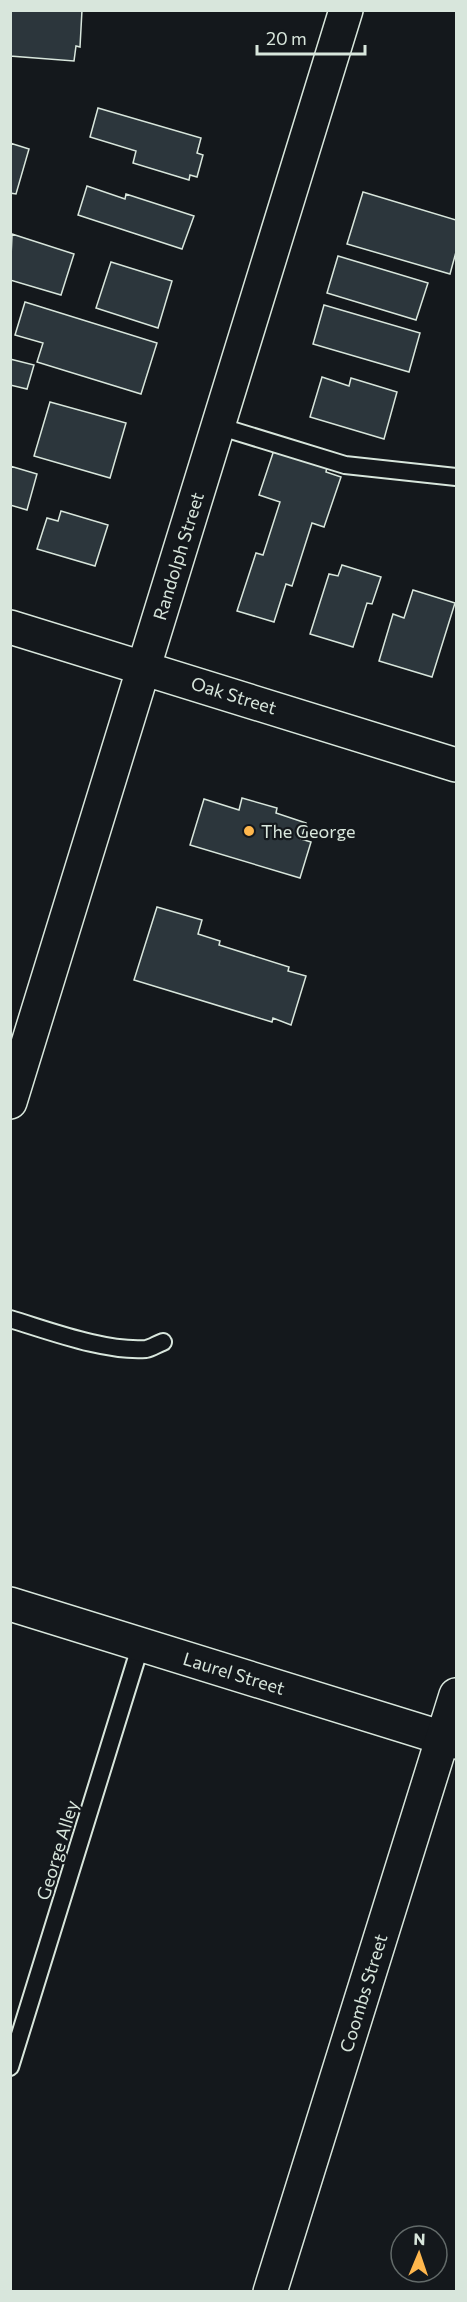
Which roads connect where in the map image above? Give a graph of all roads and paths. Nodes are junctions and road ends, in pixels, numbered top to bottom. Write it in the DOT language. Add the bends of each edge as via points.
graph roads {
  1 [pos="346,10"];
  2 [pos="218,426"];
  3 [pos="456,477"];
  4 [pos="10,627"];
  5 [pos="144,667"];
  6 [pos="456,765"];
  7 [pos="10,1102"];
  8 [pos="10,1319"];
  9 [pos="163,1342"];
  10 [pos="10,1604"];
  11 [pos="141,1644"];
  12 [pos="456,1695"];
  13 [pos="450,1740"];
  14 [pos="10,2067"];
  15 [pos="270,2292"];
  1 -- 2 [label="street, Randolph Street"];
  2 -- 3 [label="lane" via="345,465"];
  2 -- 5 [label="street, Randolph Street"];
  4 -- 5 [label="street, Oak Street"];
  5 -- 6 [label="street, Oak Street"];
  5 -- 7 [label="street, Randolph Street"];
  8 -- 9 [label="lane" via="127,1348 148,1349"];
  10 -- 11 [label="street, Laurel Street"];
  11 -- 13 [label="street, Laurel Street"];
  11 -- 14 [label="lane, George Alley"];
  12 -- 13 [label="street, Coombs Street"];
  13 -- 15 [label="street, Coombs Street"];
}
